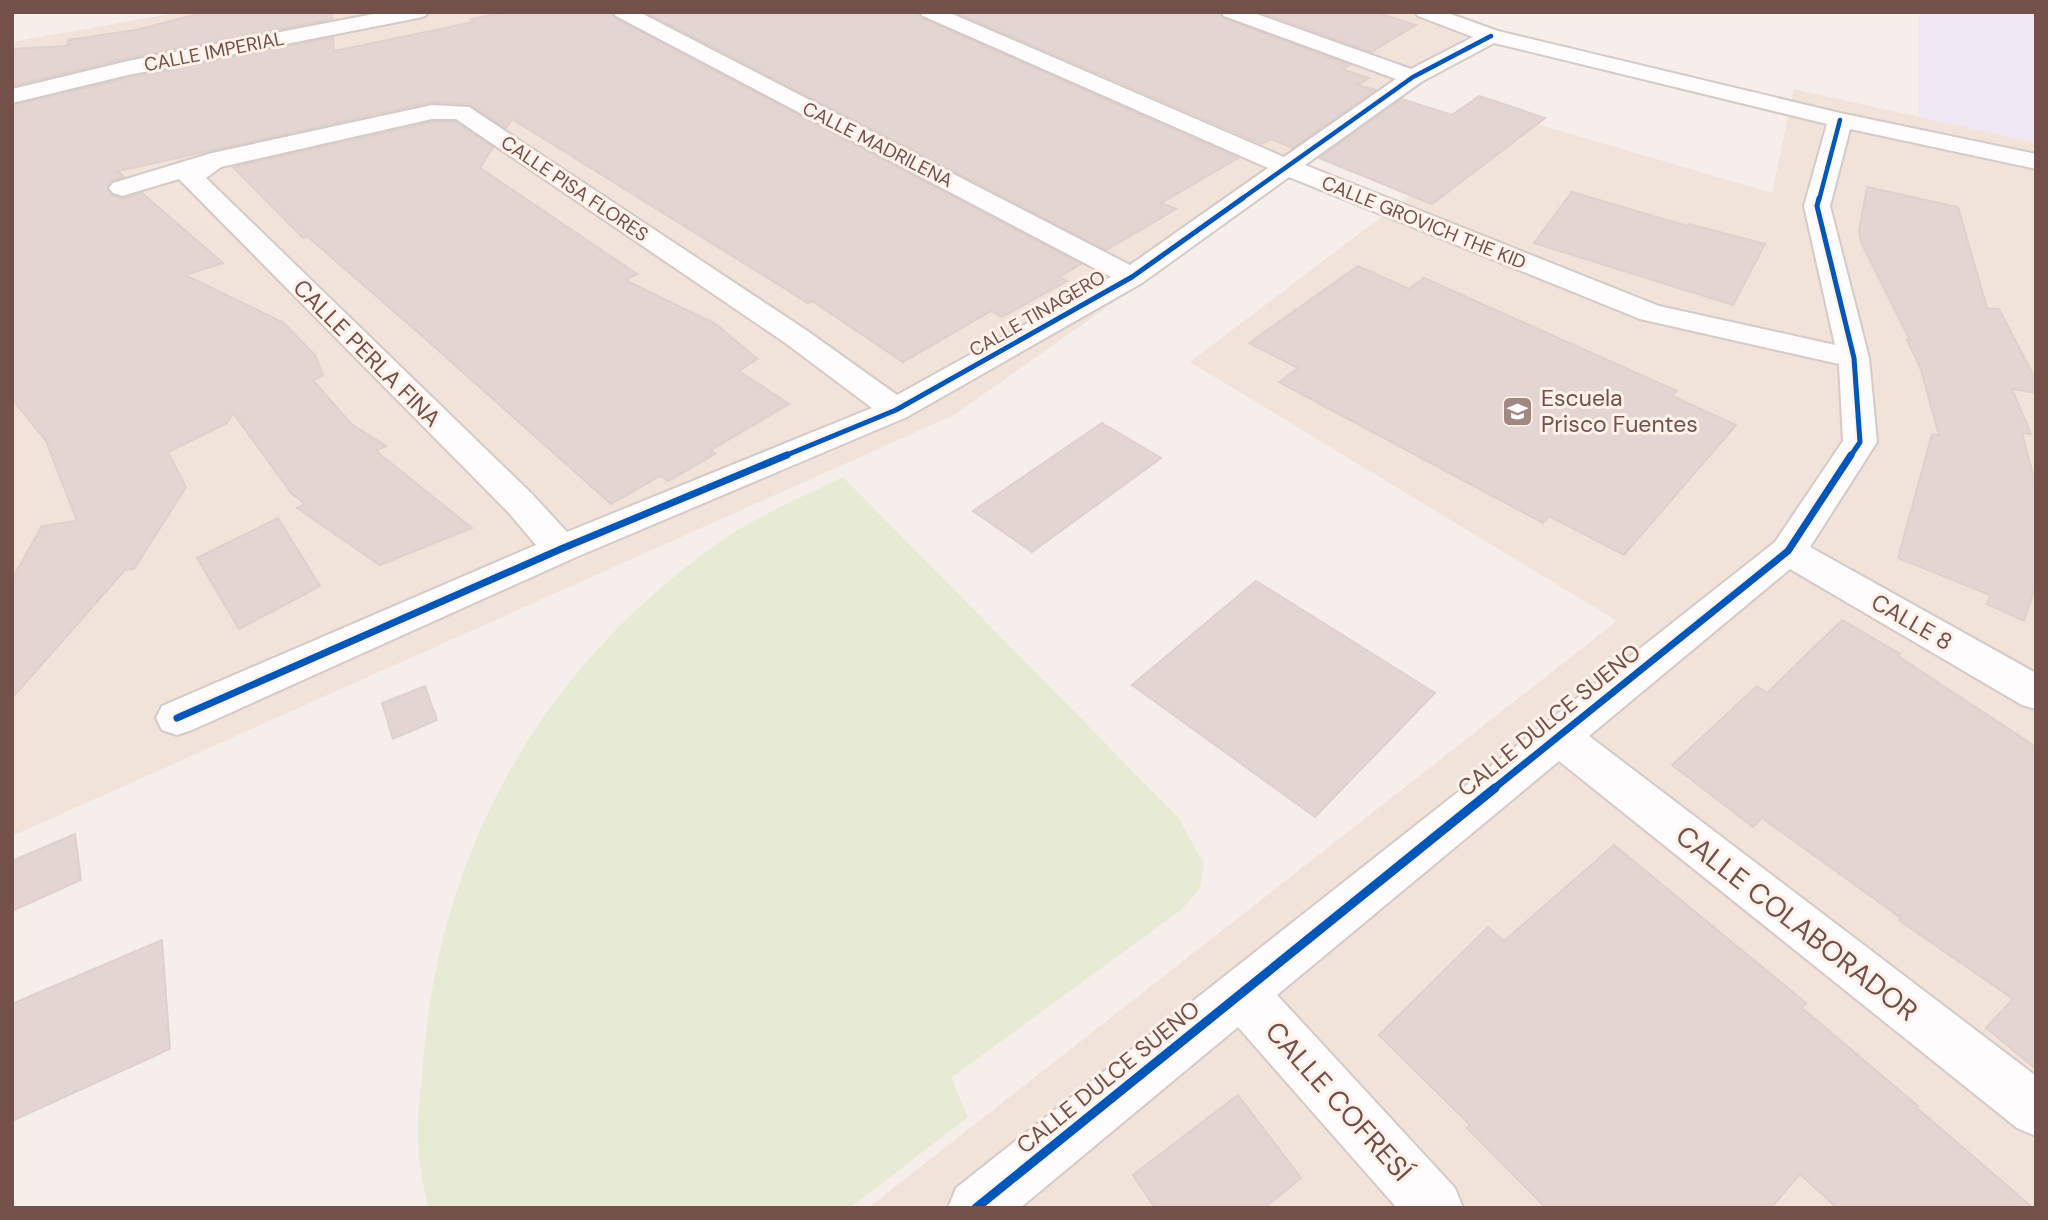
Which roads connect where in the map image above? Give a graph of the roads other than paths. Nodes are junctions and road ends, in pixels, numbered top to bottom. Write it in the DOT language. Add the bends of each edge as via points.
graph roads {
  1 [pos="418,12"];
  2 [pos="624,12"];
  3 [pos="930,12"];
  4 [pos="1231,12"];
  5 [pos="1425,12"];
  6 [pos="1491,36"];
  7 [pos="1413,77"];
  8 [pos="12,96"];
  9 [pos="1840,120"];
  10 [pos="212,161"];
  11 [pos="2036,162"];
  12 [pos="1289,167"];
  13 [pos="122,188"];
  14 [pos="1132,277"];
  15 [pos="1854,358"];
  16 [pos="897,410"];
  17 [pos="561,549"];
  18 [pos="1788,551"];
  19 [pos="2036,693"];
  20 [pos="177,718"];
  21 [pos="1559,737"];
  22 [pos="1242,994"];
  23 [pos="2036,1109"];
  24 [pos="976,1208"];
  25 [pos="1435,1208"];
  1 -- 8 [label="street, CALLE IMPERIAL" via="128,68"];
  2 -- 14 [label="street, CALLE MADRILENA"];
  3 -- 12 [label="street, CALLE GROVICH THE KID"];
  4 -- 7 [label="street"];
  5 -- 6 [label="street"];
  6 -- 7 [label="street, CALLE TINAGERO"];
  6 -- 9 [label="street"];
  7 -- 12 [label="street, CALLE TINAGERO"];
  9 -- 11 [label="street"];
  9 -- 15 [label="street, CALLE DULCE SUENO" via="1817,206"];
  10 -- 13 [label="street, CALLE PISA FLORES"];
  10 -- 16 [label="street, CALLE PISA FLORES" via="432,112 461,112 795,336"];
  10 -- 17 [label="street, CALLE PERLA FINA" via="191,178"];
  12 -- 14 [label="street, CALLE TINAGERO"];
  12 -- 15 [label="street, CALLE GROVICH THE KID" via="1650,313"];
  14 -- 16 [label="street, CALLE TINAGERO"];
  15 -- 18 [label="street, CALLE DULCE SUENO" via="1860,442"];
  16 -- 17 [label="street, CALLE TINAGERO"];
  17 -- 20 [label="street, CALLE TINAGERO"];
  18 -- 19 [label="street, CALLE 8"];
  18 -- 21 [label="street, CALLE DULCE SUENO"];
  21 -- 22 [label="street, CALLE DULCE SUENO"];
  21 -- 23 [label="street, CALLE COLABORADOR"];
  22 -- 24 [label="street, CALLE DULCE SUENO"];
  22 -- 25 [label="street, CALLE COFRESÍ"];
}
